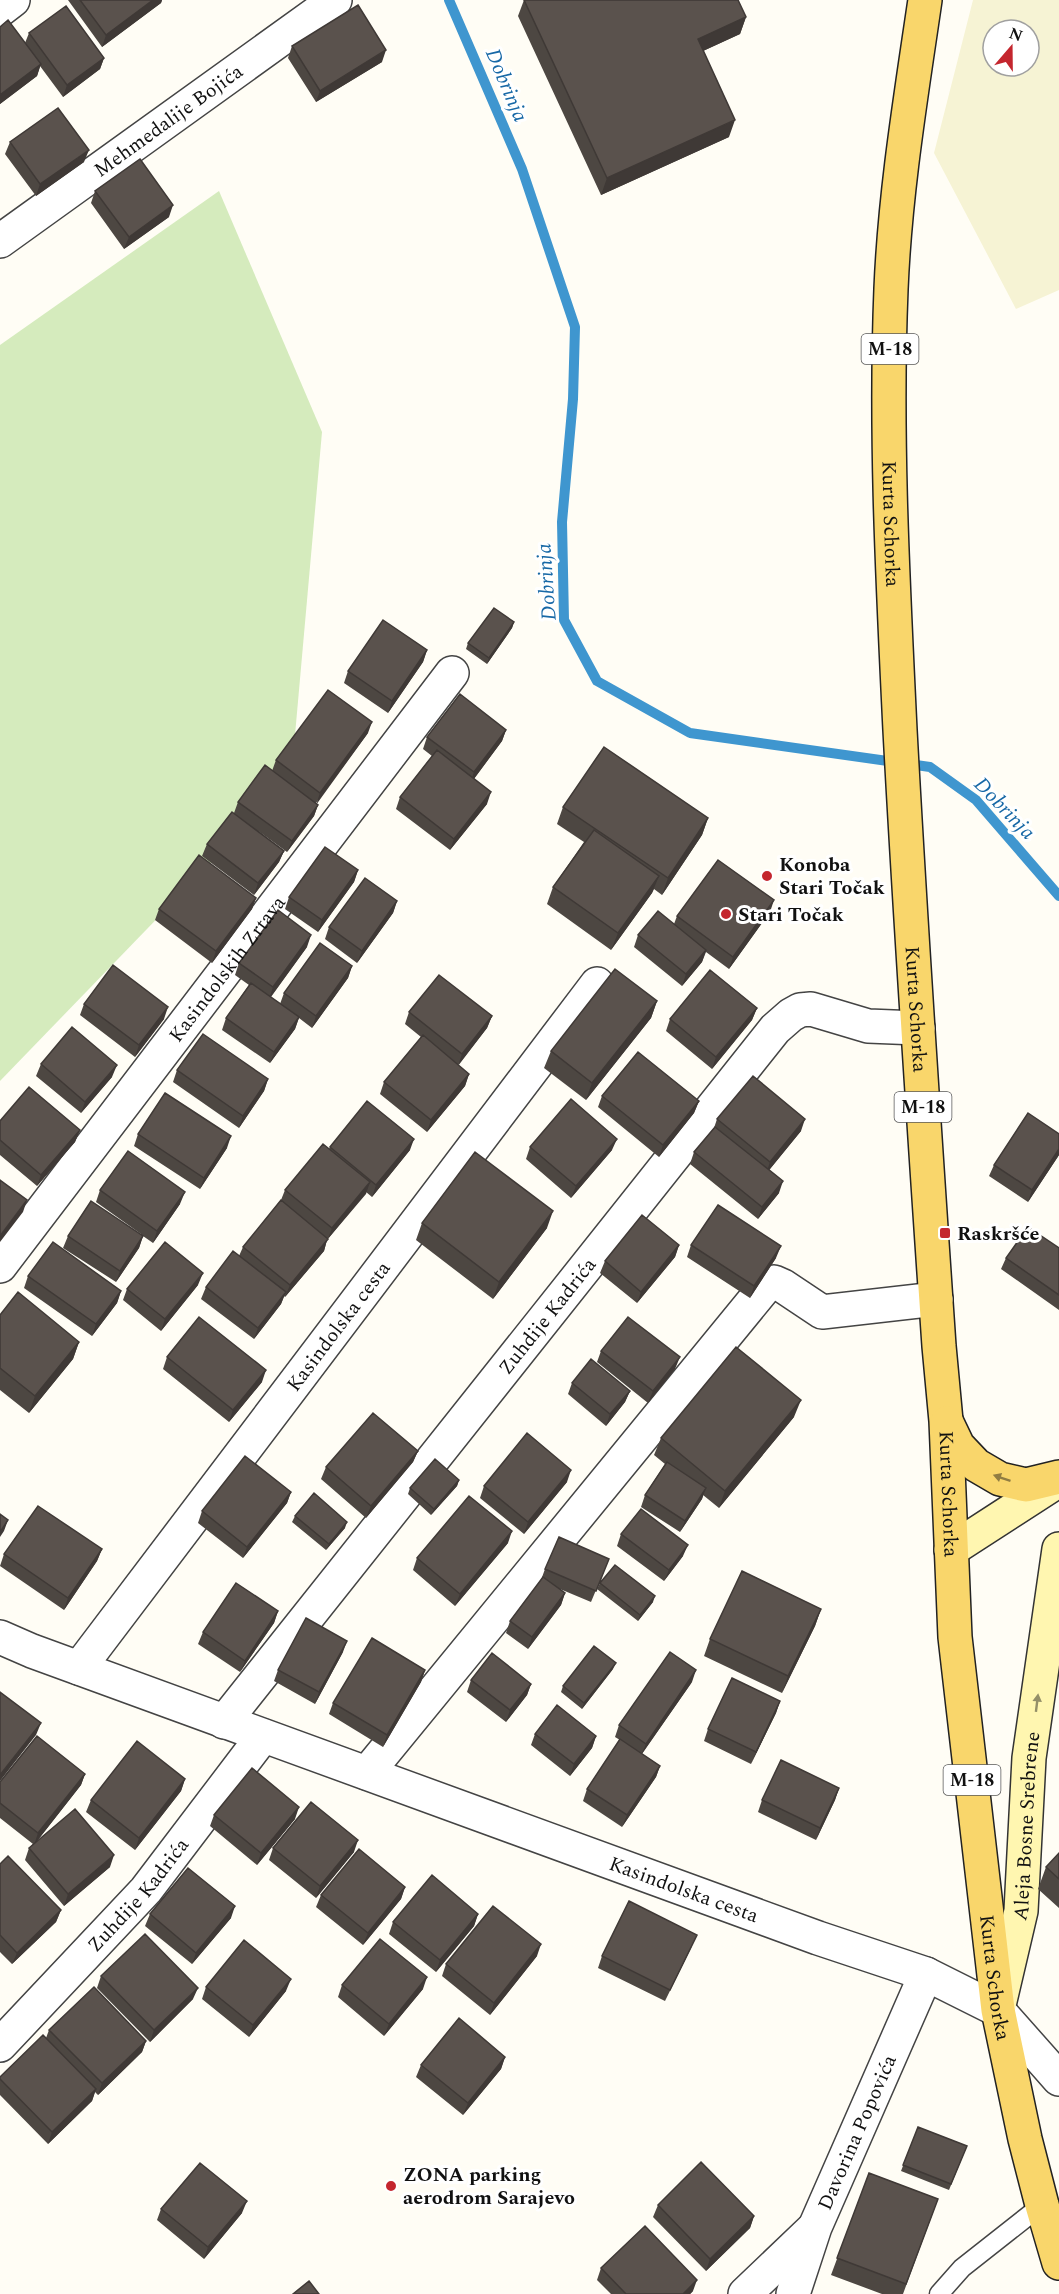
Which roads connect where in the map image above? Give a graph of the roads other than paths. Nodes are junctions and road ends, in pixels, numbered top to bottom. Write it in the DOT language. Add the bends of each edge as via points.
graph roads {
  1 [pos="13,0"];
  2 [pos="335,0"];
  3 [pos="925,0"];
  4 [pos="0,10"];
  5 [pos="0,241"];
  6 [pos="452,673"];
  7 [pos="597,984"];
  8 [pos="918,1028"];
  9 [pos="0,1266"];
  10 [pos="936,1299"];
  11 [pos="946,1422"];
  12 [pos="1059,1478"];
  13 [pos="1059,1549"];
  14 [pos="951,1550"];
  15 [pos="1057,1582"];
  16 [pos="0,1637"];
  17 [pos="79,1668"];
  18 [pos="224,1722"];
  19 [pos="263,1736"];
  20 [pos="367,1773"];
  21 [pos="926,1974"];
  22 [pos="998,2010"];
  23 [pos="0,2045"];
  24 [pos="1059,2079"];
  25 [pos="1041,2205"];
  26 [pos="815,2226"];
  27 [pos="1059,2263"];
  28 [pos="798,2291"];
  29 [pos="745,2294"];
  30 [pos="939,2294"];
  1 -- 4 [label="street"];
  2 -- 5 [label="street, Mehmedalije Bojića"];
  3 -- 8 [label="main road, Kurta Schorka / M-18" via="902,152 891,288 889,407 897,667"];
  6 -- 9 [label="street, Kasindolskih Zrtava"];
  7 -- 17 [label="street, Kasindolska cesta"];
  8 -- 10 [label="main road, Kurta Schorka / M-18"];
  8 -- 18 [label="street, Zuhdije Kadrića" via="868,1026 811,1009 791,1015 775,1029"];
  10 -- 11 [label="main road, Kurta Schorka / M-18"];
  10 -- 20 [label="street" via="822,1312 774,1282 765,1287"];
  12 -- 11 [label="main road, one-way" via="1026,1485 1000,1479 976,1465 958,1446"];
  11 -- 14 [label="main road, Kurta Schorka / M-18"];
  12 -- 14 [label="street"];
  13 -- 15 [label="street, Aleja Bosne Srebrene"];
  14 -- 22 [label="main road, Kurta Schorka / M-18" via="955,1637"];
  22 -- 15 [label="street, Aleja Bosne Srebrene, one-way" via="1021,1911 1029,1758"];
  16 -- 17 [label="street, Kasindolska cesta"];
  17 -- 18 [label="street, Kasindolska cesta"];
  18 -- 19 [label="street, Kasindolska cesta"];
  19 -- 20 [label="street, Kasindolska cesta"];
  19 -- 23 [label="street, Zuhdije Kadrića" via="146,1890"];
  20 -- 21 [label="street, Kasindolska cesta"];
  21 -- 22 [label="street, Kasindolska cesta"];
  21 -- 26 [label="street, Davorina Popovića"];
  22 -- 24 [label="street"];
  22 -- 25 [label="main road, Kurta Schorka / M-18"];
  25 -- 27 [label="main road, Kurta Schorka / M-18"];
  25 -- 30 [label="lane" via="962,2268"];
  26 -- 28 [label="street, Davorina Popovića"];
  26 -- 29 [label="street"];
}
